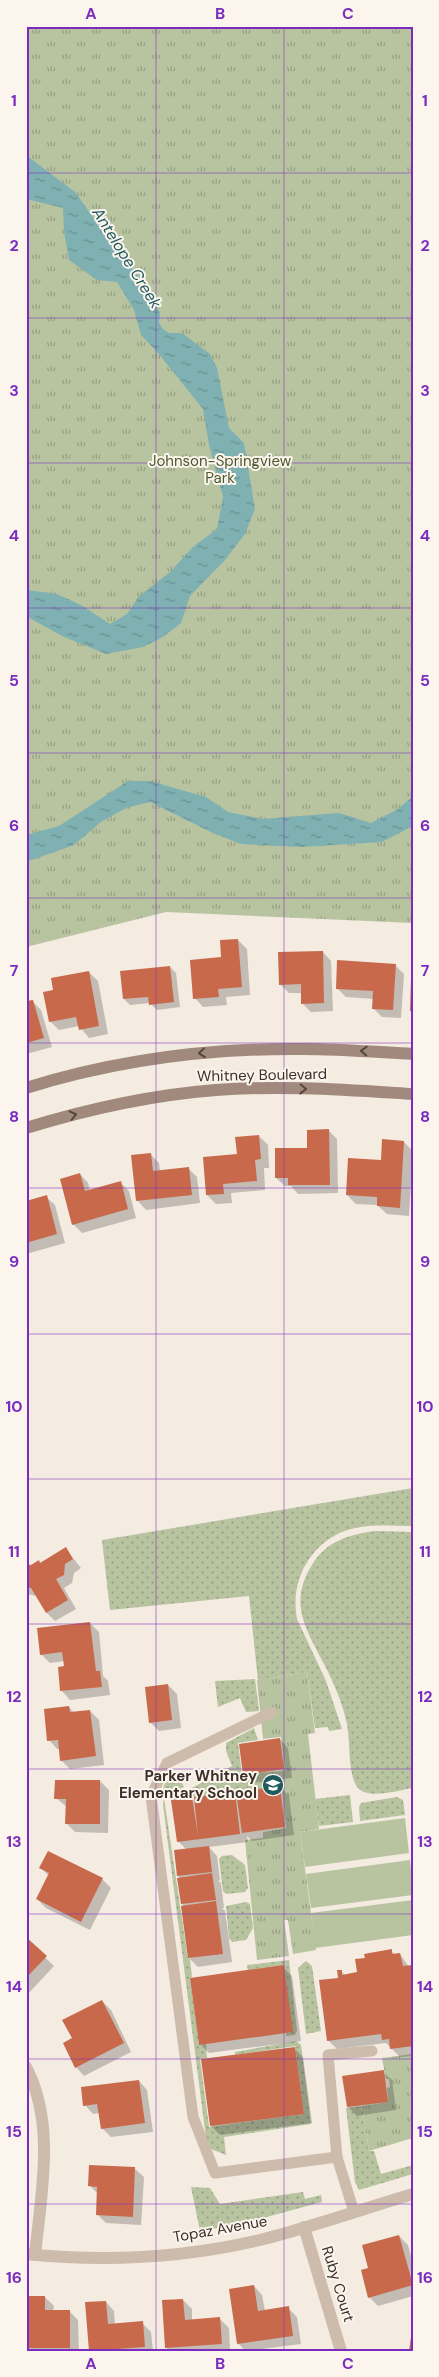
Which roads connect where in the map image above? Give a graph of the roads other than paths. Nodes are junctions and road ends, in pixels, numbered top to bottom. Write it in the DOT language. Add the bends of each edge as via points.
graph roads {
  1 [pos="413,1054"];
  2 [pos="26,1088"];
  3 [pos="413,1094"];
  4 [pos="26,1128"];
  5 [pos="272,1712"];
  6 [pos="372,2051"];
  7 [pos="26,2067"];
  8 [pos="337,2157"];
  9 [pos="413,2194"];
  10 [pos="354,2212"];
  11 [pos="304,2227"];
  12 [pos="30,2254"];
  13 [pos="341,2351"];
  1 -- 2 [label="street, Whitney Boulevard, one-way" via="305,1049 213,1052 118,1064"];
  4 -- 3 [label="street, Whitney Boulevard, one-way" via="125,1102 216,1090 269,1088"];
  5 -- 8 [label="lane" via="167,1763 151,1796 193,2117 215,2173"];
  6 -- 8 [label="lane" via="328,2055"];
  7 -- 12 [label="street" via="36,2092 44,2135"];
  8 -- 10 [label="lane"];
  9 -- 10 [label="street, Topaz Avenue"];
  10 -- 11 [label="street, Topaz Avenue"];
  11 -- 12 [label="street, Topaz Avenue" via="241,2244 165,2254 93,2258"];
  11 -- 13 [label="street, Ruby Court"];
}
